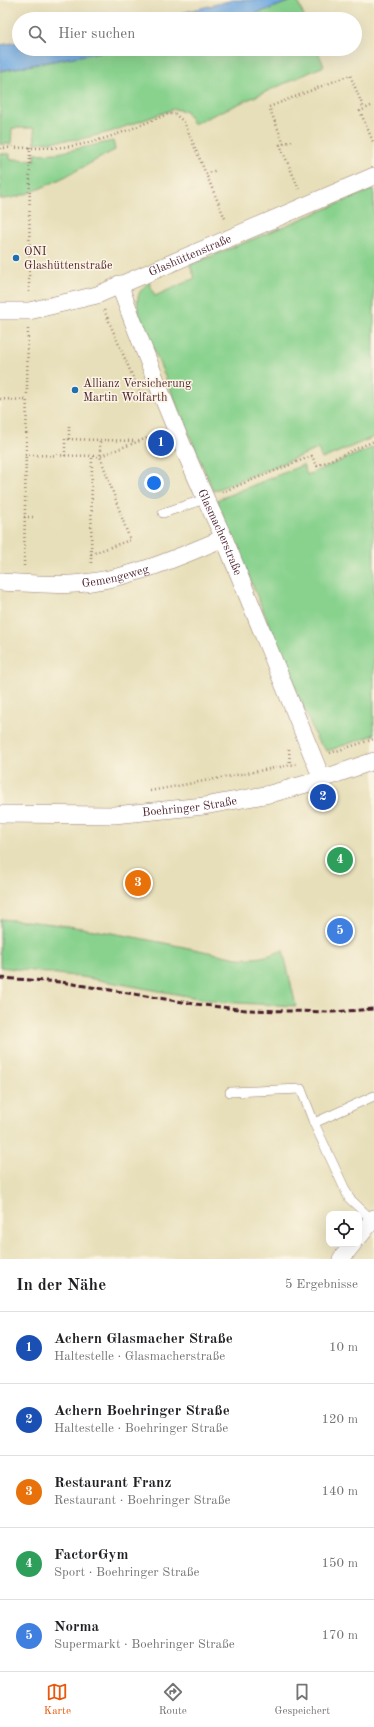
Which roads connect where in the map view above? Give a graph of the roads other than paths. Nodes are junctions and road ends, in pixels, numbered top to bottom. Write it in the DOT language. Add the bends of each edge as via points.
graph roads {
  1 [pos="374,176"];
  2 [pos="119,284"];
  3 [pos="0,311"];
  4 [pos="205,500"];
  5 [pos="162,513"];
  6 [pos="224,538"];
  7 [pos="0,582"];
  8 [pos="374,761"];
  9 [pos="322,779"];
  10 [pos="0,814"];
  11 [pos="230,1092"];
  12 [pos="374,1096"];
  13 [pos="314,1124"];
  14 [pos="373,1219"];
  15 [pos="362,1233"];
  16 [pos="351,1247"];
  17 [pos="341,1259"];
  1 -- 2 [label="street, Glashüttenstraße"];
  2 -- 3 [label="street, Glashüttenstraße" via="97,295 29,311"];
  2 -- 4 [label="street, Glasmacherstraße" via="152,374"];
  4 -- 5 [label="lane"];
  4 -- 6 [label="street, Glasmacherstraße"];
  6 -- 7 [label="street, Gemengeweg" via="132,574 91,582 61,584"];
  6 -- 9 [label="street, Glasmacherstraße"];
  8 -- 9 [label="street, Boehringer Straße"];
  9 -- 10 [label="street, Boehringer Straße" via="270,794 204,806 114,815"];
  11 -- 13 [label="lane" via="301,1089"];
  12 -- 13 [label="lane"];
  13 -- 14 [label="lane" via="349,1198"];
  14 -- 15 [label="street"];
  16 -- 17 [label="street"];
}
